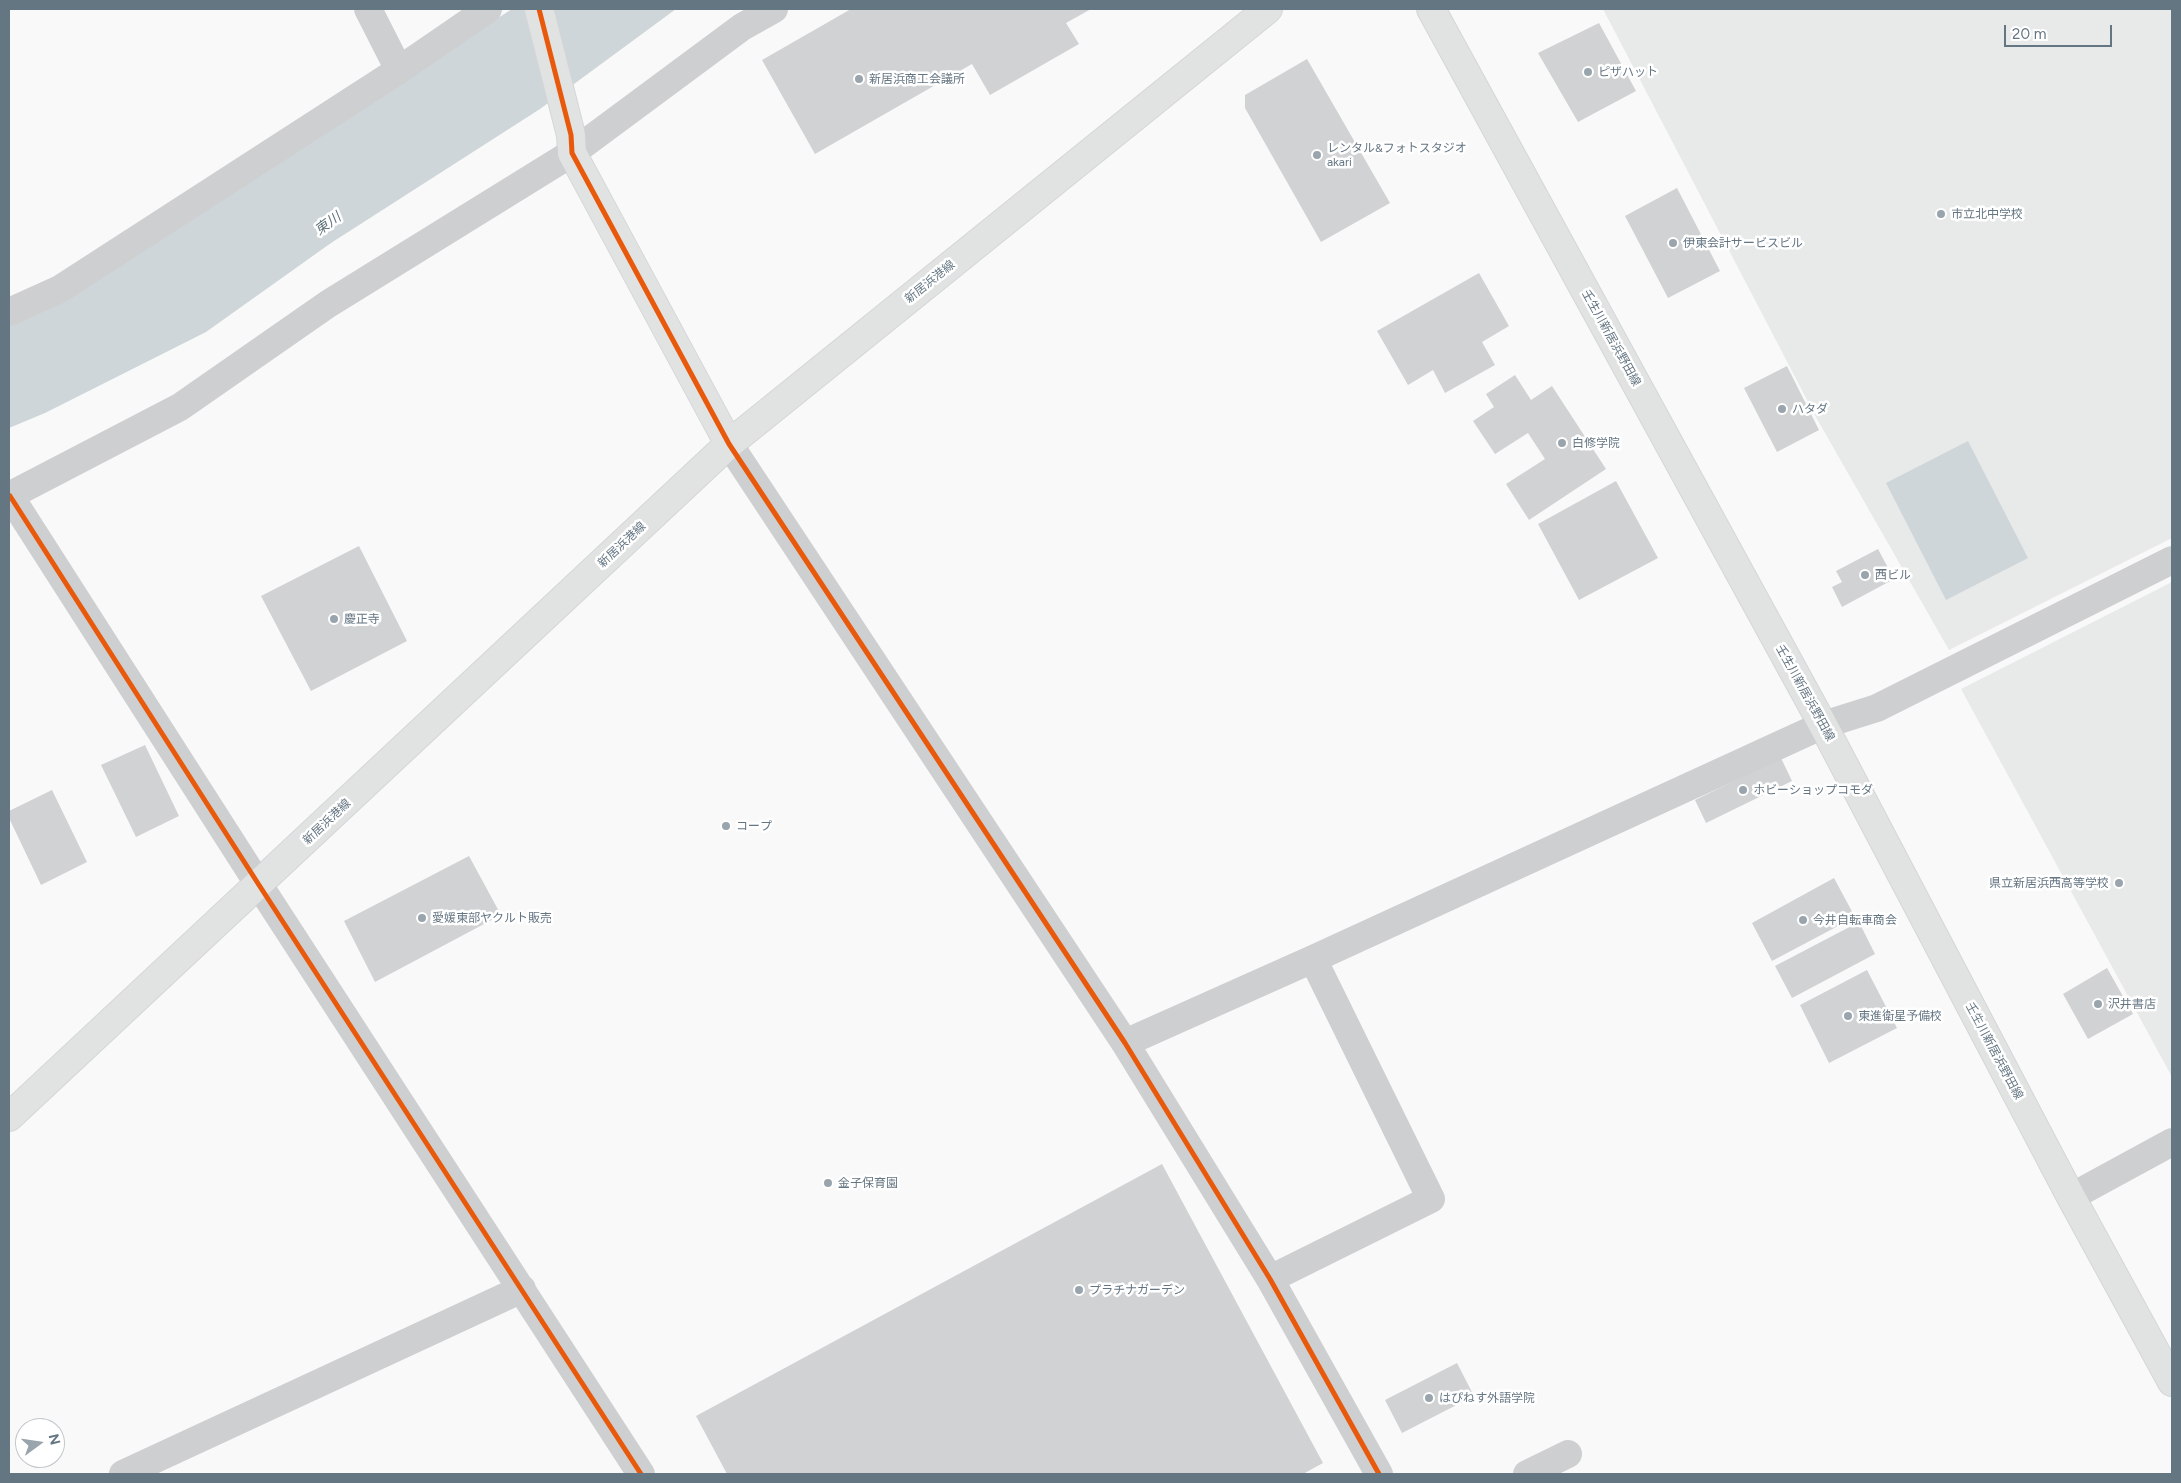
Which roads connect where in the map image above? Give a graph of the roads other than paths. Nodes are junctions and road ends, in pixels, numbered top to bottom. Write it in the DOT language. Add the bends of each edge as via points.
graph roads {
  1 [pos="368,9"];
  2 [pos="488,9"];
  3 [pos="539,9"];
  4 [pos="774,9"];
  5 [pos="1268,9"];
  6 [pos="1431,9"];
  7 [pos="399,70"];
  8 [pos="571,144"];
  9 [pos="9,312"];
  10 [pos="730,444"];
  11 [pos="10,496"];
  12 [pos="2172,560"];
  13 [pos="1823,725"];
  14 [pos="259,885"];
  15 [pos="1313,959"];
  16 [pos="1125,1043"];
  17 [pos="9,1117"];
  18 [pos="2172,1142"];
  19 [pos="2071,1197"];
  20 [pos="1270,1279"];
  21 [pos="522,1289"];
  22 [pos="2172,1382"];
  23 [pos="1568,1454"];
  24 [pos="122,1474"];
  25 [pos="641,1474"];
  26 [pos="1380,1474"];
  27 [pos="1527,1474"];
  1 -- 7 [label="street"];
  2 -- 7 [label="street"];
  3 -- 8 [label="main road"];
  4 -- 8 [label="street" via="742,27"];
  5 -- 10 [label="main road, 新居浜港線"];
  6 -- 13 [label="main road, 壬生川新居浜野田線"];
  7 -- 9 [label="street" via="60,288"];
  8 -- 10 [label="main road"];
  8 -- 11 [label="street" via="328,304 180,407"];
  10 -- 14 [label="main road, 新居浜港線"];
  10 -- 16 [label="street"];
  11 -- 14 [label="street"];
  12 -- 13 [label="street" via="1877,708"];
  13 -- 15 [label="street"];
  13 -- 19 [label="main road, 壬生川新居浜野田線"];
  14 -- 17 [label="main road, 新居浜港線"];
  14 -- 21 [label="street"];
  15 -- 16 [label="street"];
  15 -- 20 [label="street" via="1431,1199"];
  16 -- 20 [label="street"];
  18 -- 19 [label="street"];
  19 -- 22 [label="main road, 壬生川新居浜野田線"];
  20 -- 26 [label="street"];
  21 -- 24 [label="street"];
  21 -- 25 [label="street"];
  23 -- 27 [label="street"];
}
